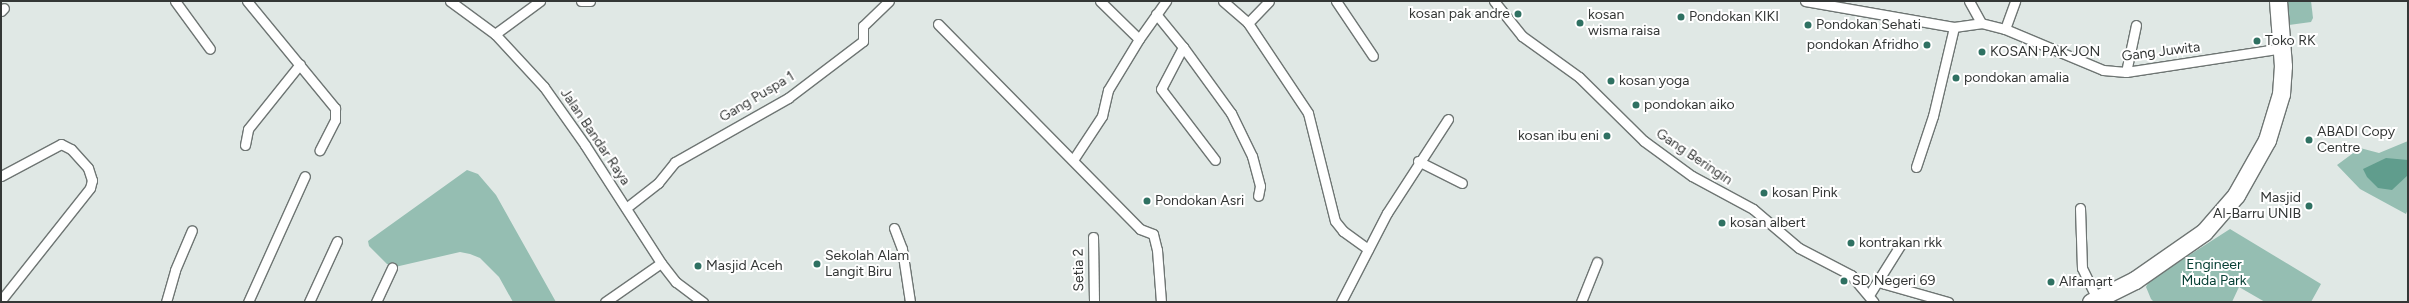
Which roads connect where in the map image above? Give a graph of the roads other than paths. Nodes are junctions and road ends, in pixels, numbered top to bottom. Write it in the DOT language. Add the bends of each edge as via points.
graph roads {
  1 [pos="175,1"];
  2 [pos="247,1"];
  3 [pos="450,1"];
  4 [pos="540,1"];
  5 [pos="581,1"];
  6 [pos="590,1"];
  7 [pos="889,1"];
  8 [pos="1100,1"];
  9 [pos="1166,1"];
  10 [pos="1224,1"];
  11 [pos="1269,1"];
  12 [pos="1494,1"];
  13 [pos="1805,1"];
  14 [pos="1969,1"];
  15 [pos="2015,1"];
  16 [pos="2278,1"];
  17 [pos="1338,2"];
  18 [pos="1156,14"];
  19 [pos="1248,23"];
  20 [pos="1981,23"];
  21 [pos="938,24"];
  22 [pos="2136,25"];
  23 [pos="1954,27"];
  24 [pos="2005,29"];
  25 [pos="495,34"];
  26 [pos="1139,39"];
  27 [pos="1183,47"];
  28 [pos="2283,48"];
  29 [pos="210,49"];
  30 [pos="1373,56"];
  31 [pos="300,64"];
  32 [pos="2126,72"];
  33 [pos="1448,118"];
  34 [pos="245,145"];
  35 [pos="320,150"];
  36 [pos="1073,160"];
  37 [pos="1215,160"];
  38 [pos="1418,161"];
  39 [pos="1916,167"];
  40 [pos="1,176"];
  41 [pos="305,176"];
  42 [pos="1462,183"];
  43 [pos="1258,196"];
  44 [pos="626,208"];
  45 [pos="2080,208"];
  46 [pos="894,228"];
  47 [pos="192,230"];
  48 [pos="1093,238"];
  49 [pos="337,242"];
  50 [pos="1901,244"];
  51 [pos="1368,249"];
  52 [pos="1597,262"];
  53 [pos="661,263"];
  54 [pos="392,266"];
  55 [pos="1878,282"];
  56 [pos="2,299"];
  57 [pos="1871,299"];
  58 [pos="377,301"];
  59 [pos="2094,301"];
  60 [pos="166,302"];
  61 [pos="248,302"];
  62 [pos="309,302"];
  63 [pos="605,302"];
  64 [pos="703,302"];
  65 [pos="910,302"];
  66 [pos="1094,302"];
  67 [pos="1161,302"];
  68 [pos="1341,302"];
  69 [pos="1581,302"];
  70 [pos="1948,302"];
  1 -- 29 [label="street"];
  2 -- 31 [label="street" via="267,29"];
  3 -- 25 [label="street, Jalan Bandar Raya"];
  4 -- 25 [label="street"];
  5 -- 6 [label="street"];
  7 -- 44 [label="street, Gang Puspa 1" via="863,26 863,41 788,98 675,162 658,183"];
  8 -- 26 [label="street"];
  9 -- 18 [label="street"];
  10 -- 19 [label="street"];
  11 -- 19 [label="street"];
  12 -- 57 [label="street, Gang Beringin" via="1522,36 1579,77 1644,141 1692,176 1753,209 1799,248 1851,275"];
  13 -- 23 [label="street"];
  14 -- 20 [label="street"];
  15 -- 24 [label="street"];
  16 -- 28 [label="highway"];
  17 -- 30 [label="street"];
  18 -- 26 [label="street"];
  18 -- 27 [label="street"];
  19 -- 51 [label="street" via="1308,113 1335,220 1343,231"];
  20 -- 23 [label="street"];
  20 -- 24 [label="street, Gang Juwita"];
  21 -- 36 [label="street" via="1028,118"];
  22 -- 32 [label="street"];
  23 -- 39 [label="street" via="1933,116"];
  24 -- 32 [label="street, Gang Juwita" via="2104,70"];
  25 -- 44 [label="street, Jalan Bandar Raya" via="544,87"];
  26 -- 36 [label="street" via="1106,96 1102,116"];
  27 -- 37 [label="street" via="1161,89"];
  27 -- 43 [label="street" via="1231,113 1252,156 1260,186"];
  28 -- 32 [label="street, Gang Juwita"];
  28 -- 59 [label="highway" via="2283,81 2277,110 2267,140 2236,195 2204,232 2136,280"];
  31 -- 34 [label="street" via="248,129"];
  31 -- 35 [label="street" via="336,112"];
  33 -- 38 [label="street"];
  36 -- 67 [label="street" via="1140,229 1153,234 1157,250"];
  38 -- 42 [label="street"];
  38 -- 51 [label="street"];
  40 -- 56 [label="street" via="61,144 71,149 88,168 92,180 90,188"];
  41 -- 61 [label="street"];
  44 -- 53 [label="street, Jalan Bandar Raya"];
  45 -- 59 [label="street" via="2082,268"];
  46 -- 65 [label="street" via="902,249"];
  47 -- 60 [label="street" via="175,270"];
  48 -- 66 [label="street, Setia 2"];
  49 -- 62 [label="street"];
  50 -- 55 [label="street"];
  51 -- 68 [label="street"];
  52 -- 69 [label="street"];
  53 -- 63 [label="street"];
  53 -- 64 [label="street, Jalan Bandar Raya" via="676,282"];
  54 -- 58 [label="street"];
  55 -- 57 [label="street"];
  55 -- 70 [label="street"];
}
